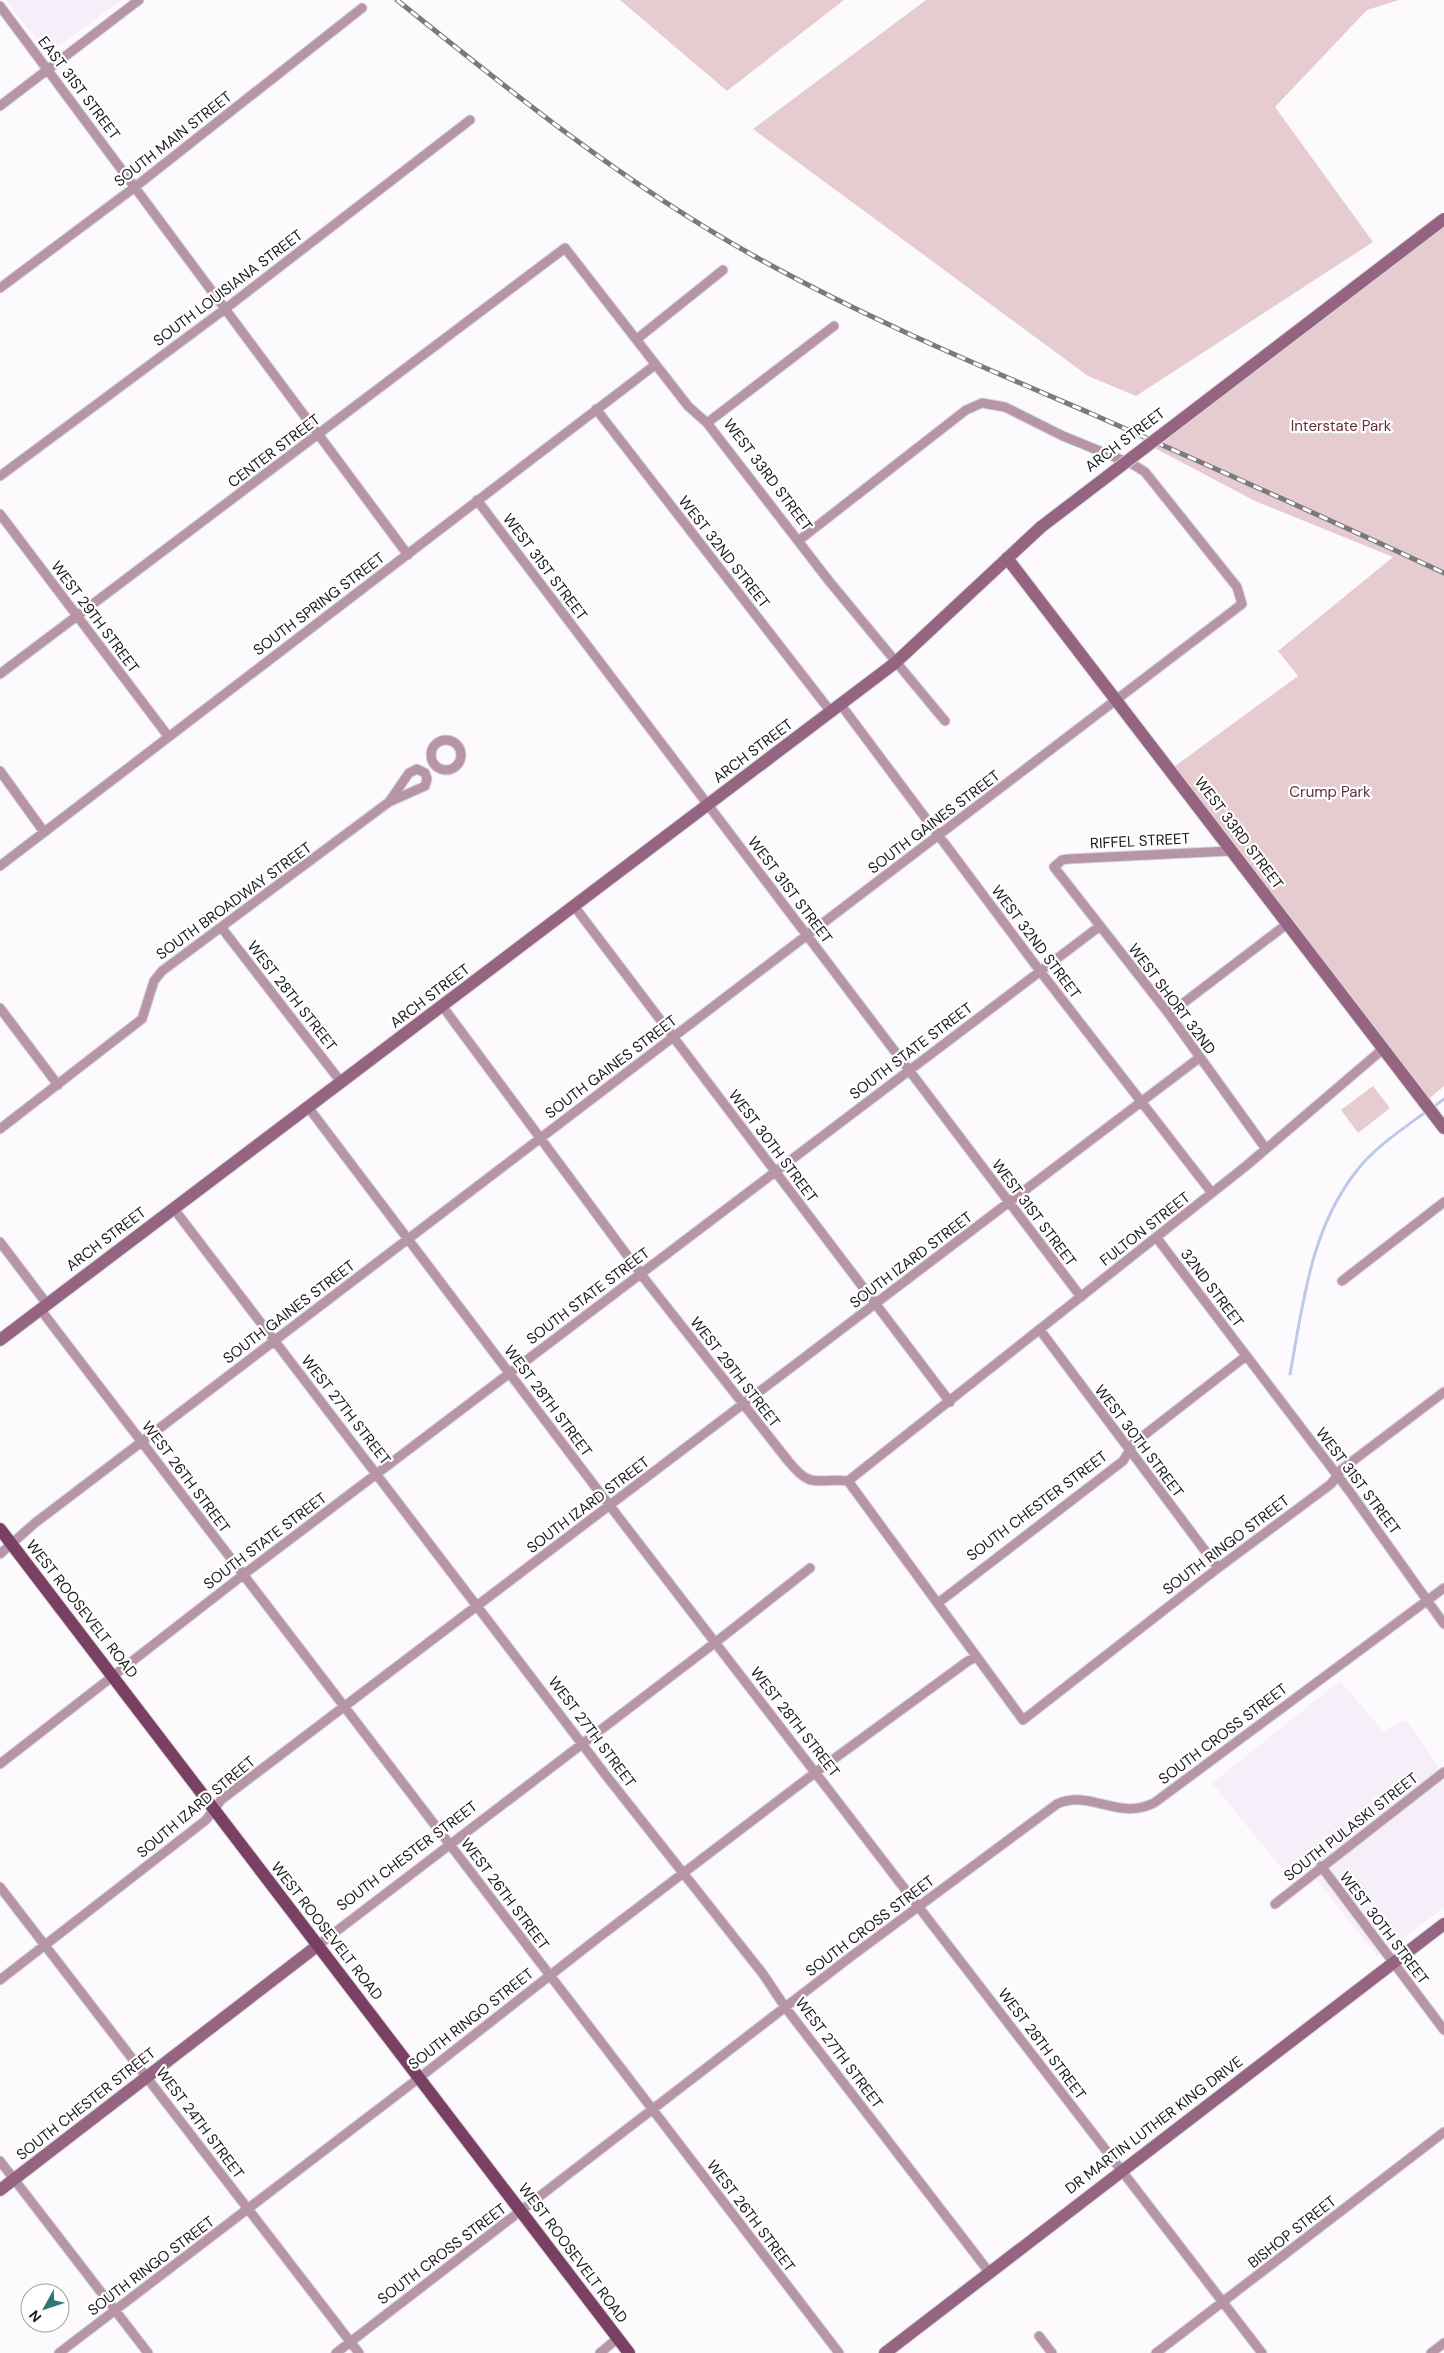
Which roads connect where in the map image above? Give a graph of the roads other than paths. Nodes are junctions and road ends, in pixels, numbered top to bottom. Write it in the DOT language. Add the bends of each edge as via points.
graph roads {
  1 [pos="140,0"];
  2 [pos="0,6"];
  3 [pos="362,8"];
  4 [pos="49,70"];
  5 [pos="0,106"];
  6 [pos="470,120"];
  7 [pos="135,187"];
  8 [pos="1444,219"];
  9 [pos="564,248"];
  10 [pos="723,270"];
  11 [pos="0,288"];
  12 [pos="226,309"];
  13 [pos="834,326"];
  14 [pos="637,339"];
  15 [pos="655,365"];
  16 [pos="596,409"];
  17 [pos="708,423"];
  18 [pos="318,435"];
  19 [pos="0,476"];
  20 [pos="477,500"];
  21 [pos="0,514"];
  22 [pos="798,541"];
  23 [pos="408,554"];
  24 [pos="1007,558"];
  25 [pos="76,617"];
  26 [pos="895,663"];
  27 [pos="0,674"];
  28 [pos="1117,699"];
  29 [pos="836,709"];
  30 [pos="945,721"];
  31 [pos="168,736"];
  32 [pos="434,766"];
  33 [pos="0,771"];
  34 [pos="425,774"];
  35 [pos="389,802"];
  36 [pos="708,806"];
  37 [pos="44,832"];
  38 [pos="939,835"];
  39 [pos="1230,851"];
  40 [pos="0,866"];
  41 [pos="1054,867"];
  42 [pos="574,906"];
  43 [pos="1287,924"];
  44 [pos="1100,926"];
  45 [pos="221,927"];
  46 [pos="806,936"];
  47 [pos="1040,971"];
  48 [pos="443,1007"];
  49 [pos="0,1008"];
  50 [pos="1169,1014"];
  51 [pos="674,1037"];
  52 [pos="1383,1049"];
  53 [pos="1199,1058"];
  54 [pos="910,1070"];
  55 [pos="340,1082"];
  56 [pos="58,1085"];
  57 [pos="1142,1102"];
  58 [pos="308,1107"];
  59 [pos="1441,1124"];
  60 [pos="0,1129"];
  61 [pos="541,1138"];
  62 [pos="1266,1149"];
  63 [pos="774,1172"];
  64 [pos="1212,1193"];
  65 [pos="1009,1202"];
  66 [pos="1444,1202"];
  67 [pos="174,1209"];
  68 [pos="1156,1237"];
  69 [pos="408,1239"];
  70 [pos="0,1242"];
  71 [pos="641,1273"];
  72 [pos="1342,1281"];
  73 [pos="1081,1297"];
  74 [pos="875,1304"];
  75 [pos="43,1306"];
  76 [pos="1040,1330"];
  77 [pos="0,1340"];
  78 [pos="274,1341"];
  79 [pos="1246,1356"];
  80 [pos="509,1372"];
  81 [pos="1444,1392"];
  82 [pos="950,1402"];
  83 [pos="744,1404"];
  84 [pos="141,1442"];
  85 [pos="1129,1448"];
  86 [pos="377,1473"];
  87 [pos="1337,1475"];
  88 [pos="848,1481"];
  89 [pos="610,1506"];
  90 [pos="0,1529"];
  91 [pos="12,1544"];
  92 [pos="0,1554"];
  93 [pos="810,1568"];
  94 [pos="1218,1568"];
  95 [pos="243,1575"];
  96 [pos="1444,1588"];
  97 [pos="1428,1601"];
  98 [pos="938,1603"];
  99 [pos="477,1605"];
  100 [pos="1444,1624"];
  101 [pos="716,1642"];
  102 [pos="976,1658"];
  103 [pos="112,1675"];
  104 [pos="344,1708"];
  105 [pos="583,1744"];
  106 [pos="0,1764"];
  107 [pos="816,1772"];
  108 [pos="1444,1772"];
  109 [pos="214,1809"];
  110 [pos="450,1844"];
  111 [pos="1321,1866"];
  112 [pos="683,1874"];
  113 [pos="0,1887"];
  114 [pos="1275,1904"];
  115 [pos="919,1907"];
  116 [pos="1444,1924"];
  117 [pos="46,1945"];
  118 [pos="317,1946"];
  119 [pos="1394,1962"];
  120 [pos="550,1975"];
  121 [pos="0,1980"];
  122 [pos="785,2007"];
  123 [pos="1444,2030"];
  124 [pos="147,2076"];
  125 [pos="419,2078"];
  126 [pos="653,2110"];
  127 [pos="1444,2132"];
  128 [pos="0,2161"];
  129 [pos="1122,2171"];
  130 [pos="14,2179"];
  131 [pos="0,2190"];
  132 [pos="248,2210"];
  133 [pos="521,2211"];
  134 [pos="989,2272"];
  135 [pos="1222,2302"];
  136 [pos="115,2310"];
  137 [pos="1039,2336"];
  138 [pos="618,2338"];
  139 [pos="350,2342"];
  140 [pos="1444,2343"];
  141 [pos="59,2353"];
  142 [pos="148,2353"];
  143 [pos="336,2353"];
  144 [pos="359,2353"];
  145 [pos="600,2353"];
  146 [pos="629,2353"];
  147 [pos="839,2353"];
  148 [pos="885,2353"];
  149 [pos="1052,2353"];
  150 [pos="1156,2353"];
  151 [pos="1262,2353"];
  152 [pos="1431,2353"];
  1 -- 4 [label="street"];
  2 -- 4 [label="street, EAST 31ST STREET"];
  3 -- 7 [label="street, SOUTH MAIN STREET"];
  4 -- 5 [label="street"];
  4 -- 7 [label="street, EAST 31ST STREET"];
  6 -- 12 [label="street, SOUTH LOUISIANA STREET"];
  7 -- 11 [label="street, SOUTH MAIN STREET"];
  7 -- 12 [label="street"];
  8 -- 24 [label="main road, ARCH STREET, bridge" via="1041,527"];
  9 -- 14 [label="street, WEST 33RD STREET"];
  9 -- 18 [label="street, CENTER STREET"];
  10 -- 14 [label="street"];
  12 -- 18 [label="street"];
  12 -- 19 [label="street, SOUTH LOUISIANA STREET"];
  13 -- 17 [label="street"];
  14 -- 15 [label="street, WEST 33RD STREET"];
  15 -- 16 [label="street, SOUTH SPRING STREET"];
  15 -- 17 [label="street, WEST 33RD STREET" via="688,406"];
  16 -- 20 [label="street, SOUTH SPRING STREET"];
  16 -- 29 [label="street, WEST 32ND STREET"];
  17 -- 22 [label="street, WEST 33RD STREET"];
  18 -- 23 [label="street"];
  18 -- 25 [label="street, CENTER STREET"];
  20 -- 23 [label="street, SOUTH SPRING STREET"];
  20 -- 36 [label="street, WEST 31ST STREET"];
  21 -- 25 [label="street, WEST 29TH STREET"];
  22 -- 26 [label="street, WEST 33RD STREET"];
  22 -- 28 [label="street, SOUTH GAINES STREET" via="978,404 1005,408 1145,472 1237,587 1242,604"];
  23 -- 31 [label="street, SOUTH SPRING STREET"];
  24 -- 26 [label="main road, ARCH STREET"];
  24 -- 28 [label="main road, WEST 33RD STREET"];
  25 -- 27 [label="street, CENTER STREET"];
  25 -- 31 [label="street, WEST 29TH STREET"];
  26 -- 29 [label="main road, ARCH STREET"];
  26 -- 30 [label="street, WEST 33RD STREET"];
  28 -- 38 [label="street, SOUTH GAINES STREET"];
  28 -- 39 [label="main road, WEST 33RD STREET"];
  29 -- 36 [label="main road, ARCH STREET"];
  29 -- 38 [label="street, WEST 32ND STREET"];
  31 -- 37 [label="street, SOUTH SPRING STREET"];
  32 -- 34 [label="street, SOUTH BROADWAY STREET"];
  33 -- 37 [label="street"];
  34 -- 35 [label="street, SOUTH BROADWAY STREET" via="425,786"];
  34 -- 35 [label="street, SOUTH BROADWAY STREET" via="417,769 409,773"];
  35 -- 45 [label="street, SOUTH BROADWAY STREET"];
  36 -- 42 [label="main road, ARCH STREET"];
  36 -- 46 [label="street, WEST 31ST STREET"];
  37 -- 40 [label="street, SOUTH SPRING STREET"];
  38 -- 46 [label="street, SOUTH GAINES STREET"];
  38 -- 47 [label="street, WEST 32ND STREET"];
  39 -- 41 [label="street, RIFFEL STREET" via="1068,859"];
  39 -- 43 [label="main road, WEST 33RD STREET"];
  41 -- 44 [label="street, WEST SHORT 32ND"];
  42 -- 48 [label="main road, ARCH STREET"];
  42 -- 51 [label="street, WEST 30TH STREET"];
  43 -- 50 [label="street"];
  43 -- 52 [label="main road, WEST 33RD STREET"];
  44 -- 47 [label="street, SOUTH STATE STREET"];
  44 -- 50 [label="street, WEST SHORT 32ND"];
  45 -- 55 [label="street, WEST 28TH STREET"];
  45 -- 56 [label="street, SOUTH BROADWAY STREET" via="157,975 142,1020"];
  46 -- 51 [label="street, SOUTH GAINES STREET"];
  46 -- 54 [label="street, WEST 31ST STREET"];
  47 -- 54 [label="street, SOUTH STATE STREET"];
  47 -- 57 [label="street, WEST 32ND STREET"];
  48 -- 55 [label="main road, ARCH STREET"];
  48 -- 61 [label="street, WEST 29TH STREET"];
  49 -- 56 [label="street"];
  50 -- 53 [label="street, WEST SHORT 32ND"];
  51 -- 61 [label="street, SOUTH GAINES STREET"];
  51 -- 63 [label="street, WEST 30TH STREET"];
  52 -- 59 [label="main road, WEST 33RD STREET"];
  52 -- 62 [label="street, FULTON STREET"];
  53 -- 57 [label="street, SOUTH IZARD STREET"];
  53 -- 62 [label="street, WEST SHORT 32ND"];
  54 -- 63 [label="street, SOUTH STATE STREET"];
  54 -- 65 [label="street, WEST 31ST STREET"];
  55 -- 58 [label="main road, ARCH STREET"];
  56 -- 60 [label="street, SOUTH BROADWAY STREET"];
  57 -- 64 [label="street, WEST 32ND STREET"];
  57 -- 65 [label="street, SOUTH IZARD STREET"];
  58 -- 67 [label="main road, ARCH STREET"];
  58 -- 69 [label="street, WEST 28TH STREET"];
  61 -- 69 [label="street, SOUTH GAINES STREET"];
  61 -- 71 [label="street, WEST 29TH STREET"];
  62 -- 64 [label="street, FULTON STREET"];
  63 -- 71 [label="street, SOUTH STATE STREET"];
  63 -- 74 [label="street, WEST 30TH STREET"];
  64 -- 68 [label="street, FULTON STREET"];
  65 -- 73 [label="street, WEST 31ST STREET"];
  65 -- 74 [label="street, SOUTH IZARD STREET"];
  66 -- 72 [label="street"];
  67 -- 75 [label="main road, ARCH STREET"];
  67 -- 78 [label="street, WEST 27TH STREET"];
  68 -- 73 [label="street, FULTON STREET"];
  68 -- 79 [label="street, 32ND STREET"];
  69 -- 78 [label="street, SOUTH GAINES STREET"];
  69 -- 80 [label="street, WEST 28TH STREET"];
  70 -- 75 [label="street, WEST 26TH STREET"];
  71 -- 80 [label="street, SOUTH STATE STREET"];
  71 -- 83 [label="street, WEST 29TH STREET"];
  73 -- 76 [label="street, FULTON STREET"];
  74 -- 82 [label="street, WEST 30TH STREET"];
  74 -- 83 [label="street, SOUTH IZARD STREET"];
  75 -- 77 [label="main road, ARCH STREET"];
  75 -- 84 [label="street, WEST 26TH STREET"];
  76 -- 82 [label="street, FULTON STREET"];
  76 -- 85 [label="street, WEST 30TH STREET"];
  78 -- 84 [label="street, SOUTH GAINES STREET"];
  78 -- 86 [label="street, WEST 27TH STREET"];
  79 -- 85 [label="street, SOUTH CHESTER STREET"];
  79 -- 87 [label="street, WEST 31ST STREET"];
  80 -- 86 [label="street, SOUTH STATE STREET"];
  80 -- 89 [label="street, WEST 28TH STREET"];
  81 -- 87 [label="street, SOUTH RINGO STREET"];
  82 -- 88 [label="street, FULTON STREET"];
  83 -- 88 [label="street, WEST 29TH STREET" via="802,1478"];
  83 -- 89 [label="street, SOUTH IZARD STREET"];
  84 -- 91 [label="street, SOUTH GAINES STREET" via="19,1535"];
  84 -- 95 [label="street, WEST 26TH STREET"];
  85 -- 94 [label="street, WEST 30TH STREET"];
  85 -- 98 [label="street, SOUTH CHESTER STREET" via="1123,1461"];
  86 -- 95 [label="street, SOUTH STATE STREET"];
  86 -- 99 [label="street, WEST 27TH STREET"];
  87 -- 94 [label="street, SOUTH RINGO STREET" via="1330,1484"];
  87 -- 97 [label="street, WEST 31ST STREET"];
  88 -- 98 [label="street"];
  89 -- 99 [label="street, SOUTH IZARD STREET"];
  89 -- 101 [label="street, WEST 28TH STREET"];
  90 -- 91 [label="main road, WEST ROOSEVELT ROAD"];
  91 -- 92 [label="street, SOUTH GAINES STREET"];
  91 -- 103 [label="main road, WEST ROOSEVELT ROAD"];
  93 -- 101 [label="street, SOUTH CHESTER STREET"];
  94 -- 102 [label="street, SOUTH RINGO STREET" via="1024,1720"];
  95 -- 103 [label="street, SOUTH STATE STREET"];
  95 -- 104 [label="street, WEST 26TH STREET"];
  96 -- 97 [label="street, SOUTH CROSS STREET"];
  97 -- 100 [label="street, WEST 31ST STREET"];
  97 -- 115 [label="street, SOUTH CROSS STREET" via="1154,1803 1133,1810 1076,1798 1062,1801"];
  98 -- 102 [label="street"];
  99 -- 104 [label="street, SOUTH IZARD STREET"];
  99 -- 105 [label="street, WEST 27TH STREET"];
  101 -- 105 [label="street, SOUTH CHESTER STREET"];
  101 -- 107 [label="street, WEST 28TH STREET"];
  102 -- 107 [label="street, SOUTH RINGO STREET"];
  103 -- 106 [label="street, SOUTH STATE STREET" via="101,1687"];
  103 -- 109 [label="main road, WEST ROOSEVELT ROAD"];
  104 -- 109 [label="street, SOUTH IZARD STREET" via="221,1800"];
  104 -- 110 [label="street, WEST 26TH STREET"];
  105 -- 110 [label="street, SOUTH CHESTER STREET"];
  105 -- 112 [label="street, WEST 27TH STREET"];
  107 -- 112 [label="street, SOUTH RINGO STREET"];
  107 -- 115 [label="street, WEST 28TH STREET"];
  108 -- 111 [label="street, SOUTH PULASKI STREET"];
  109 -- 117 [label="street, SOUTH IZARD STREET" via="206,1820"];
  109 -- 118 [label="main road, WEST ROOSEVELT ROAD"];
  110 -- 118 [label="street, SOUTH CHESTER STREET"];
  110 -- 120 [label="street, WEST 26TH STREET"];
  111 -- 114 [label="street, SOUTH PULASKI STREET"];
  111 -- 119 [label="street, WEST 30TH STREET"];
  112 -- 120 [label="street, SOUTH RINGO STREET"];
  112 -- 122 [label="street, WEST 27TH STREET" via="764,1974"];
  113 -- 117 [label="street, WEST 24TH STREET"];
  115 -- 122 [label="street, SOUTH CROSS STREET"];
  115 -- 129 [label="street, WEST 28TH STREET"];
  116 -- 119 [label="main road, DR MARTIN LUTHER KING DRIVE"];
  117 -- 121 [label="street, SOUTH IZARD STREET"];
  117 -- 124 [label="street, WEST 24TH STREET"];
  118 -- 124 [label="main road, SOUTH CHESTER STREET"];
  118 -- 125 [label="main road, WEST ROOSEVELT ROAD"];
  119 -- 123 [label="street, WEST 30TH STREET"];
  119 -- 129 [label="main road, DR MARTIN LUTHER KING DRIVE"];
  120 -- 125 [label="street, SOUTH RINGO STREET"];
  120 -- 126 [label="street, WEST 26TH STREET"];
  122 -- 126 [label="street, SOUTH CROSS STREET"];
  122 -- 134 [label="street, WEST 27TH STREET"];
  124 -- 130 [label="main road, SOUTH CHESTER STREET"];
  124 -- 132 [label="street, WEST 24TH STREET"];
  125 -- 132 [label="street, SOUTH RINGO STREET"];
  125 -- 133 [label="main road, WEST ROOSEVELT ROAD"];
  126 -- 133 [label="street, SOUTH CROSS STREET"];
  126 -- 147 [label="street, WEST 26TH STREET"];
  127 -- 135 [label="street, BISHOP STREET"];
  128 -- 130 [label="street"];
  129 -- 134 [label="main road, DR MARTIN LUTHER KING DRIVE"];
  129 -- 135 [label="street, WEST 28TH STREET"];
  130 -- 131 [label="main road, SOUTH CHESTER STREET"];
  130 -- 136 [label="street"];
  132 -- 136 [label="street, SOUTH RINGO STREET"];
  132 -- 139 [label="street, WEST 24TH STREET"];
  133 -- 138 [label="main road, WEST ROOSEVELT ROAD"];
  133 -- 139 [label="street, SOUTH CROSS STREET"];
  134 -- 148 [label="main road, DR MARTIN LUTHER KING DRIVE"];
  135 -- 150 [label="street, BISHOP STREET"];
  135 -- 151 [label="street, WEST 28TH STREET"];
  136 -- 141 [label="street, SOUTH RINGO STREET"];
  136 -- 142 [label="street"];
  137 -- 149 [label="street"];
  138 -- 145 [label="street"];
  138 -- 146 [label="main road, WEST ROOSEVELT ROAD"];
  139 -- 143 [label="street, SOUTH CROSS STREET"];
  139 -- 144 [label="street, WEST 24TH STREET"];
  140 -- 152 [label="street"];
}
